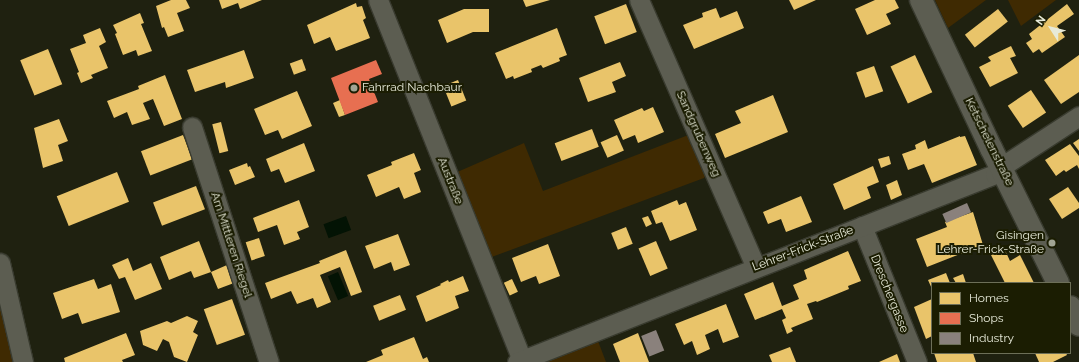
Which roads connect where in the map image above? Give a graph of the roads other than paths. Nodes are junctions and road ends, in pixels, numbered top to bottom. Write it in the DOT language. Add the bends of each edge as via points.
graph roads {
  1 [pos="378,0"];
  2 [pos="639,0"];
  3 [pos="921,0"];
  4 [pos="1079,116"];
  5 [pos="192,128"];
  6 [pos="1001,168"];
  7 [pos="862,226"];
  8 [pos="0,263"];
  9 [pos="756,268"];
  10 [pos="1058,282"];
  11 [pos="1071,308"];
  12 [pos="1079,325"];
  13 [pos="521,361"];
  14 [pos="23,362"];
  15 [pos="269,362"];
  16 [pos="917,362"];
  1 -- 13 [label="street, Austraße"];
  2 -- 9 [label="street, Sandgrubenweg"];
  3 -- 6 [label="main road, Ketschelenstraße"];
  4 -- 6 [label="street, Lehrer-Frick-Straße"];
  5 -- 15 [label="street, Am Mittleren Riegel"];
  6 -- 7 [label="street, Lehrer-Frick-Straße" via="995,174"];
  6 -- 10 [label="main road, Ketschelenstraße"];
  7 -- 9 [label="street, Lehrer-Frick-Straße"];
  7 -- 16 [label="street, Dreschergasse"];
  8 -- 14 [label="street"];
  9 -- 13 [label="street, Lehrer-Frick-Straße"];
  11 -- 12 [label="main road"];
}
